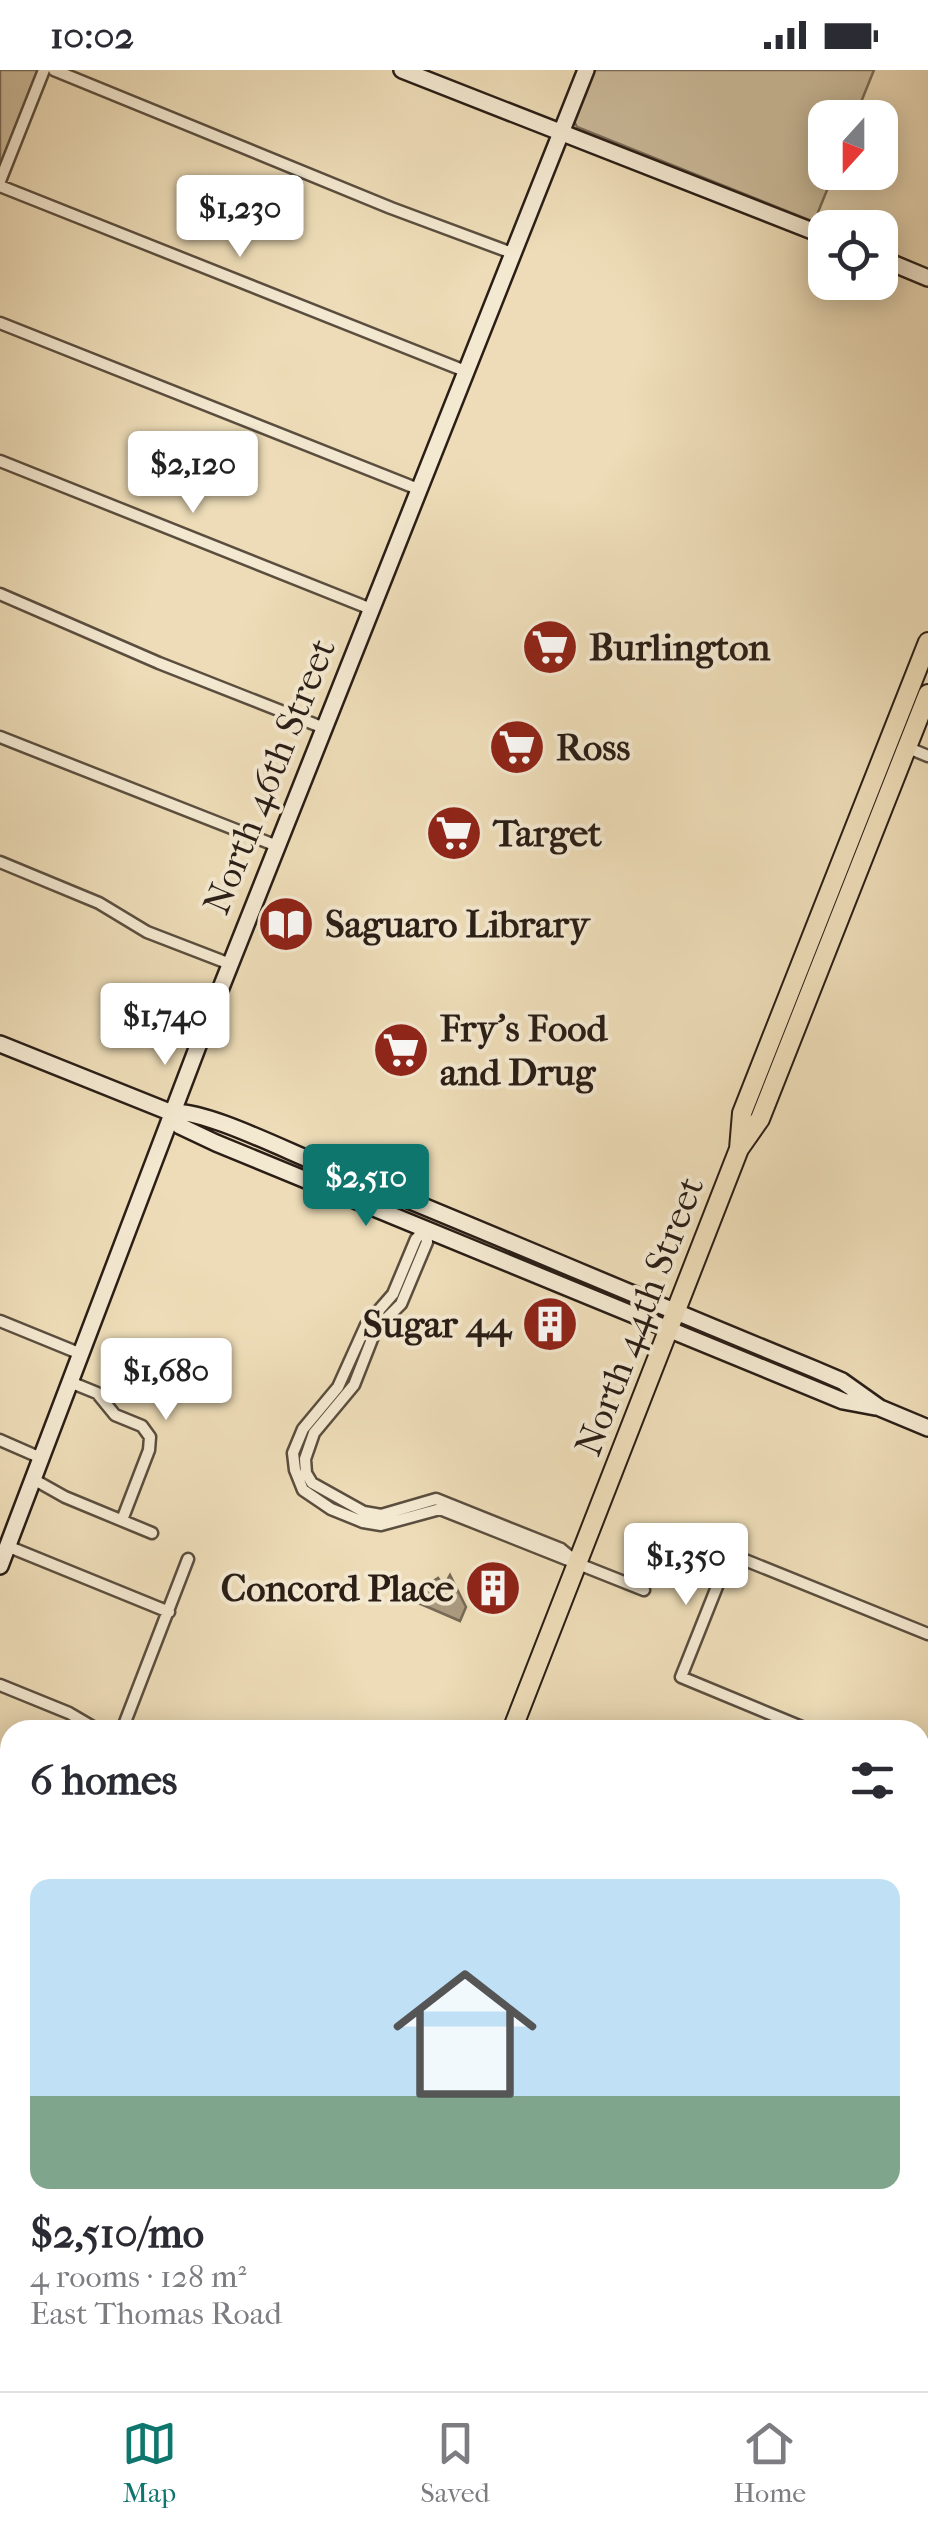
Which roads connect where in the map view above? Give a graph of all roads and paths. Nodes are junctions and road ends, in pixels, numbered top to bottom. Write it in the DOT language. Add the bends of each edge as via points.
graph roads {
  1 [pos="44,70"];
  2 [pos="54,70"];
  3 [pos="402,70"];
  4 [pos="586,70"];
  5 [pos="562,131"];
  6 [pos="0,183"];
  7 [pos="808,229"];
  8 [pos="512,253"];
  9 [pos="898,266"];
  10 [pos="928,278"];
  11 [pos="0,322"];
  12 [pos="465,371"];
  13 [pos="0,460"];
  14 [pos="418,489"];
  15 [pos="0,594"];
  16 [pos="371,609"];
  17 [pos="928,642"];
  18 [pos="928,694"];
  19 [pos="324,728"];
  20 [pos="0,737"];
  21 [pos="898,744"];
  22 [pos="928,756"];
  23 [pos="277,846"];
  24 [pos="0,862"];
  25 [pos="230,964"];
  26 [pos="0,1044"];
  27 [pos="172,1113"];
  28 [pos="333,1191"];
  29 [pos="440,1212"];
  30 [pos="426,1228"];
  31 [pos="536,1274"];
  32 [pos="672,1320"];
  33 [pos="0,1321"];
  34 [pos="81,1354"];
  35 [pos="70,1382"];
  36 [pos="928,1428"];
  37 [pos="0,1440"];
  38 [pos="41,1458"];
  39 [pos="33,1478"];
  40 [pos="122,1520"];
  41 [pos="152,1533"];
  42 [pos="2,1558"];
  43 [pos="188,1559"];
  44 [pos="577,1563"];
  45 [pos="644,1590"];
  46 [pos="169,1612"];
  47 [pos="928,1634"];
  48 [pos="0,1685"];
  49 [pos="81,1720"];
  50 [pos="126,1720"];
  51 [pos="516,1720"];
  52 [pos="785,1720"];
  1 -- 6 [label="street"];
  2 -- 8 [label="street"];
  3 -- 5 [label="street"];
  4 -- 5 [label="street, North 46th Street"];
  5 -- 7 [label="street"];
  5 -- 8 [label="street, North 46th Street"];
  6 -- 12 [label="street"];
  8 -- 12 [label="street, North 46th Street"];
  9 -- 10 [label="street"];
  11 -- 14 [label="street"];
  12 -- 14 [label="street, North 46th Street"];
  13 -- 16 [label="street"];
  14 -- 16 [label="street, North 46th Street"];
  15 -- 19 [label="street"];
  16 -- 19 [label="street, North 46th Street"];
  17 -- 21 [label="main road, North 44th Street"];
  18 -- 21 [label="main road, North 44th Street"];
  19 -- 23 [label="street, North 46th Street"];
  20 -- 23 [label="street"];
  21 -- 22 [label="street"];
  21 -- 32 [label="main road, North 44th Street" via="760,1119 739,1149"];
  23 -- 25 [label="street, North 46th Street"];
  24 -- 25 [label="street"];
  25 -- 27 [label="street, North 46th Street"];
  26 -- 27 [label="street"];
  27 -- 28 [label="street" via="180,1126"];
  27 -- 29 [label="street" via="184,1110"];
  27 -- 34 [label="street, North 46th Street"];
  28 -- 29 [label="street" via="364,1194 421,1216"];
  28 -- 30 [label="street"];
  29 -- 31 [label="street" via="452,1228 511,1253"];
  29 -- 32 [label="street"];
  30 -- 31 [label="street"];
  30 -- 44 [label="street" via="427,1242 401,1304 376,1330 354,1385 314,1433 306,1473 364,1512 450,1502 562,1549"];
  31 -- 32 [label="street"];
  32 -- 36 [label="street" via="843,1402 880,1408"];
  32 -- 44 [label="main road, North 44th Street"];
  33 -- 34 [label="street"];
  34 -- 35 [label="street, North 46th Street"];
  35 -- 38 [label="street, North 46th Street"];
  35 -- 40 [label="street" via="97,1394 150,1437"];
  37 -- 38 [label="street"];
  38 -- 39 [label="street, North 46th Street"];
  39 -- 40 [label="street"];
  39 -- 42 [label="street, North 46th Street"];
  40 -- 41 [label="street"];
  42 -- 46 [label="street"];
  43 -- 46 [label="street"];
  44 -- 45 [label="street"];
  44 -- 51 [label="main road, North 44th Street"];
  46 -- 50 [label="street"];
  47 -- 52 [label="street" via="730,1554 681,1677"];
  48 -- 49 [label="street"];
}
